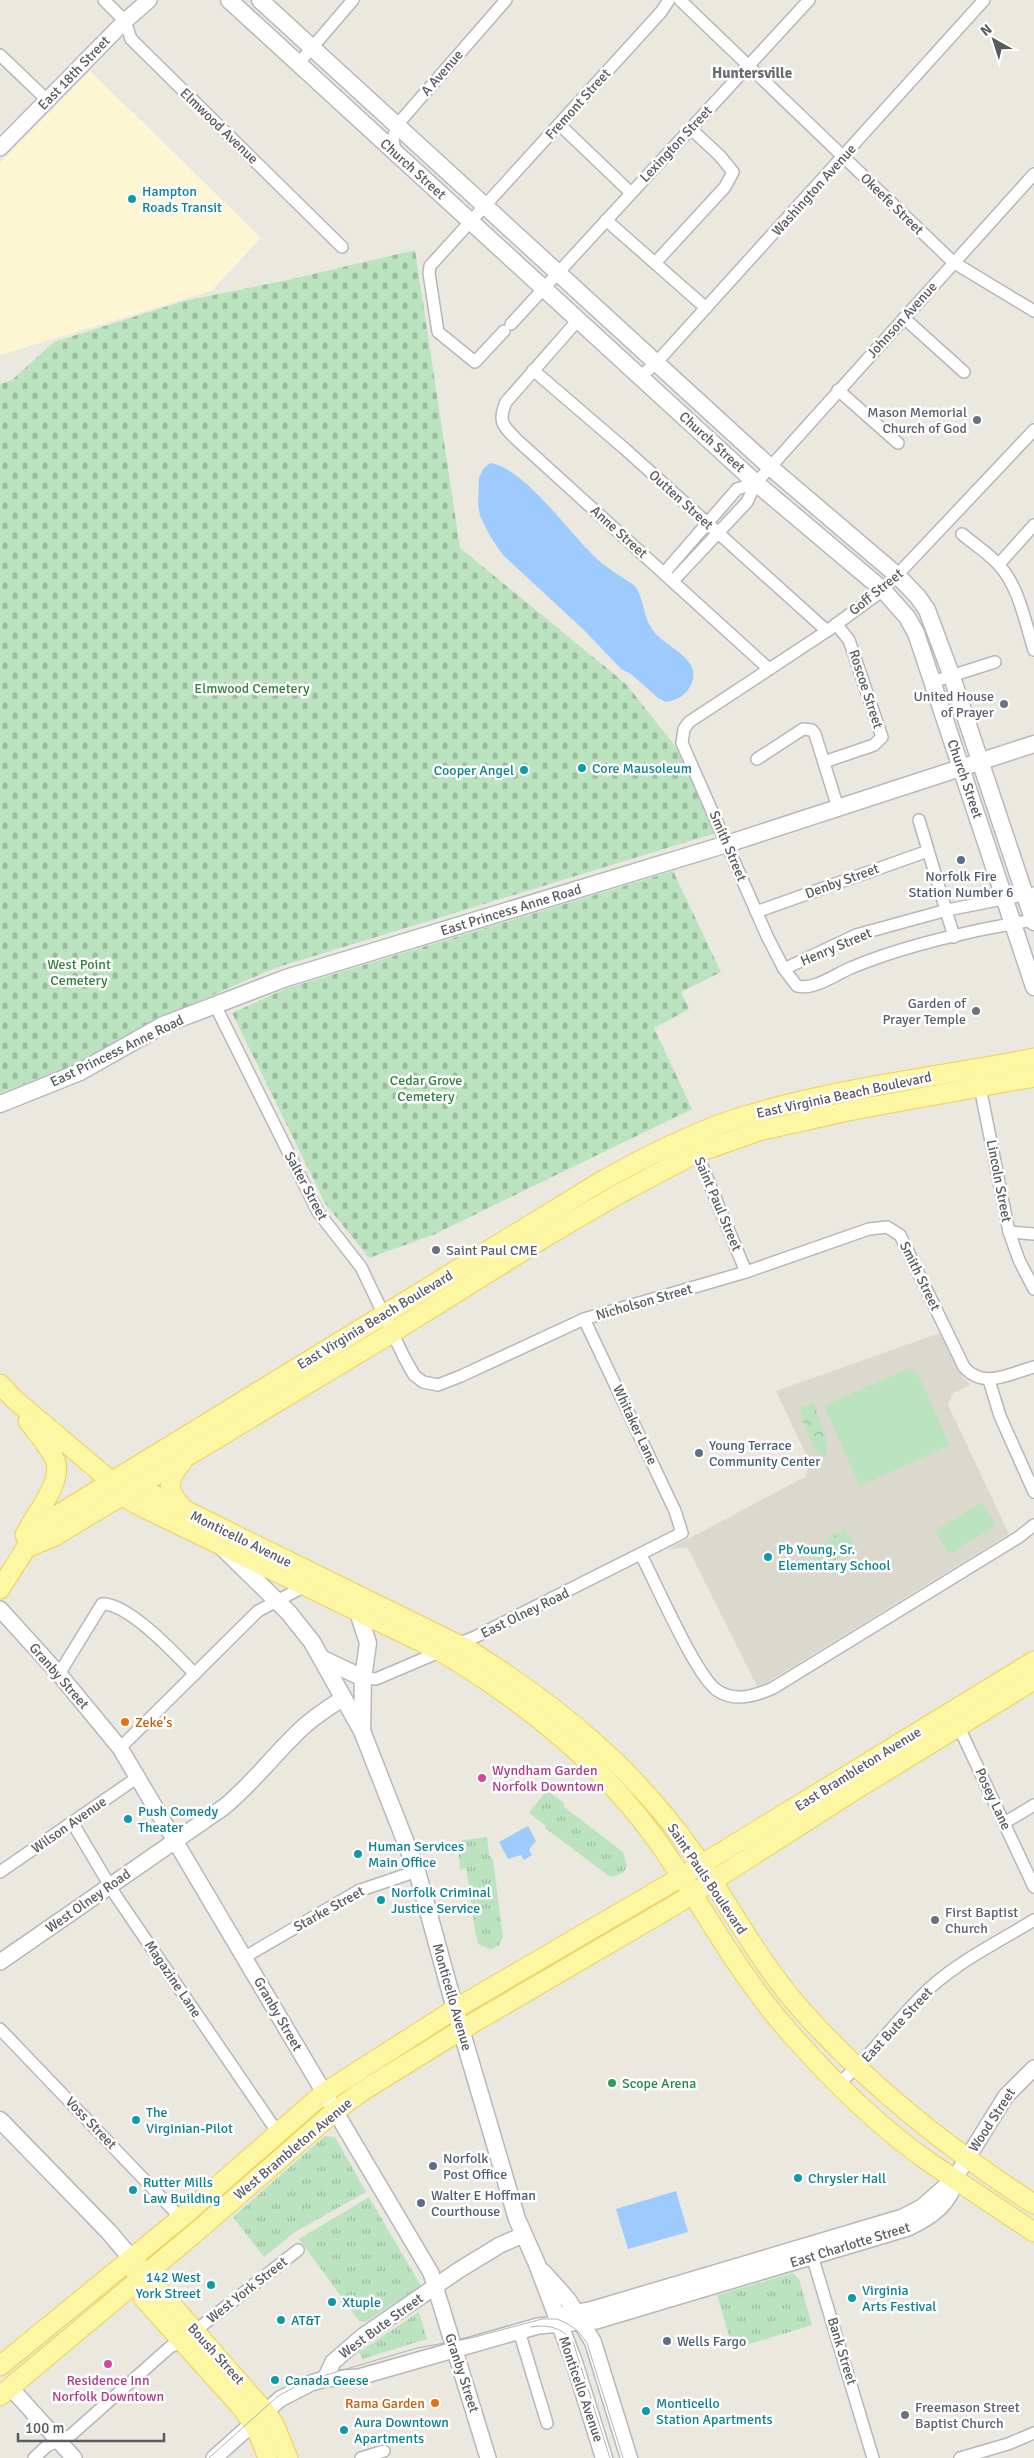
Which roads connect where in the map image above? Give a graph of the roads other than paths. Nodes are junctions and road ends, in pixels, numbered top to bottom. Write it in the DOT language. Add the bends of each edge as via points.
graph roads {
  1 [pos="104,0"];
  2 [pos="150,0"];
  3 [pos="230,0"];
  4 [pos="260,0"];
  5 [pos="353,0"];
  6 [pos="506,0"];
  7 [pos="669,0"];
  8 [pos="680,0"];
  9 [pos="809,0"];
  10 [pos="984,0"];
  11 [pos="125,21"];
  12 [pos="312,48"];
  13 [pos="0,55"];
  14 [pos="298,64"];
  15 [pos="749,67"];
  16 [pos="47,100"];
  17 [pos="397,125"];
  18 [pos="560,125"];
  19 [pos="691,129"];
  20 [pos="0,148"];
  21 [pos="395,153"];
  22 [pos="844,157"];
  23 [pos="1034,174"];
  24 [pos="631,193"];
  25 [pos="485,206"];
  26 [pos="606,220"];
  27 [pos="471,222"];
  28 [pos="342,247"];
  29 [pos="953,262"];
  30 [pos="655,263"];
  31 [pos="558,272"];
  32 [pos="543,288"];
  33 [pos="706,308"];
  34 [pos="1034,311"];
  35 [pos="904,318"];
  36 [pos="578,320"];
  37 [pos="475,362"];
  38 [pos="656,363"];
  39 [pos="533,370"];
  40 [pos="964,372"];
  41 [pos="640,377"];
  42 [pos="838,390"];
  43 [pos="1034,430"];
  44 [pos="898,443"];
  45 [pos="770,467"];
  46 [pos="756,483"];
  47 [pos="706,524"];
  48 [pos="1034,525"];
  49 [pos="718,534"];
  50 [pos="962,534"];
  51 [pos="999,564"];
  52 [pos="664,573"];
  53 [pos="898,576"];
  54 [pos="673,581"];
  55 [pos="883,590"];
  56 [pos="832,627"];
  57 [pos="1034,650"];
  58 [pos="995,662"];
  59 [pos="769,669"];
  60 [pos="952,677"];
  61 [pos="932,682"];
  62 [pos="689,722"];
  63 [pos="1034,744"];
  64 [pos="757,760"];
  65 [pos="980,760"];
  66 [pos="824,762"];
  67 [pos="960,766"];
  68 [pos="838,808"];
  69 [pos="919,820"];
  70 [pos="727,844"];
  71 [pos="928,851"];
  72 [pos="1029,894"];
  73 [pos="1004,898"];
  74 [pos="947,910"];
  75 [pos="756,912"];
  76 [pos="1034,921"];
  77 [pos="1013,923"];
  78 [pos="954,937"];
  79 [pos="784,969"];
  80 [pos="1034,987"];
  81 [pos="216,1007"];
  82 [pos="1034,1058"];
  83 [pos="1034,1076"];
  84 [pos="978,1078"];
  85 [pos="0,1104"];
  86 [pos="693,1145"];
  87 [pos="542,1228"];
  88 [pos="869,1229"];
  89 [pos="1009,1232"];
  90 [pos="1034,1234"];
  91 [pos="746,1272"];
  92 [pos="1034,1289"];
  93 [pos="385,1314"];
  94 [pos="584,1319"];
  95 [pos="394,1332"];
  96 [pos="1034,1367"];
  97 [pos="989,1380"];
  98 [pos="423,1382"];
  99 [pos="4,1390"];
  100 [pos="186,1457"];
  101 [pos="123,1488"];
  102 [pos="1034,1492"];
  103 [pos="187,1513"];
  104 [pos="1034,1525"];
  105 [pos="682,1533"];
  106 [pos="223,1548"];
  107 [pos="641,1554"];
  108 [pos="21,1555"];
  109 [pos="305,1586"];
  110 [pos="0,1589"];
  111 [pos="351,1594"];
  112 [pos="276,1602"];
  113 [pos="0,1609"];
  114 [pos="360,1612"];
  115 [pos="449,1647"];
  116 [pos="323,1658"];
  117 [pos="1034,1661"];
  118 [pos="59,1674"];
  119 [pos="195,1674"];
  120 [pos="363,1678"];
  121 [pos="1034,1680"];
  122 [pos="343,1698"];
  123 [pos="955,1719"];
  124 [pos="362,1731"];
  125 [pos="120,1748"];
  126 [pos="138,1777"];
  127 [pos="1034,1805"];
  128 [pos="72,1822"];
  129 [pos="1004,1823"];
  130 [pos="175,1840"];
  131 [pos="701,1865"];
  132 [pos="0,1872"];
  133 [pos="417,1872"];
  134 [pos="681,1877"];
  135 [pos="712,1882"];
  136 [pos="111,1886"];
  137 [pos="1034,1887"];
  138 [pos="692,1894"];
  139 [pos="1034,1920"];
  140 [pos="245,1957"];
  141 [pos="0,1962"];
  142 [pos="455,2009"];
  143 [pos="0,2029"];
  144 [pos="461,2030"];
  145 [pos="858,2067"];
  146 [pos="1034,2068"];
  147 [pos="838,2084"];
  148 [pos="324,2093"];
  149 [pos="335,2111"];
  150 [pos="0,2120"];
  151 [pos="278,2133"];
  152 [pos="966,2159"];
  153 [pos="955,2178"];
  154 [pos="1034,2204"];
  155 [pos="181,2218"];
  156 [pos="1034,2232"];
  157 [pos="522,2235"];
  158 [pos="298,2250"];
  159 [pos="811,2251"];
  160 [pos="131,2258"];
  161 [pos="537,2264"];
  162 [pos="141,2277"];
  163 [pos="435,2287"];
  164 [pos="579,2318"];
  165 [pos="557,2320"];
  166 [pos="519,2331"];
  167 [pos="191,2339"];
  168 [pos="455,2350"];
  169 [pos="0,2366"];
  170 [pos="325,2379"];
  171 [pos="3,2386"];
  172 [pos="259,2417"];
  173 [pos="547,2423"];
  174 [pos="1034,2433"];
  175 [pos="59,2441"];
  176 [pos="384,2452"];
  177 [pos="34,2458"];
  178 [pos="74,2458"];
  179 [pos="214,2458"];
  180 [pos="268,2458"];
  181 [pos="288,2458"];
  182 [pos="361,2458"];
  183 [pos="488,2458"];
  184 [pos="604,2458"];
  185 [pos="629,2458"];
  186 [pos="874,2458"];
  187 [pos="960,2458"];
  1 -- 11 [label="street, Elmwood Avenue"];
  2 -- 11 [label="street, East 18th Street"];
  3 -- 14 [label="main road, Church Street"];
  4 -- 12 [label="main road, Church Street"];
  5 -- 12 [label="street"];
  6 -- 17 [label="street, A Avenue"];
  7 -- 18 [label="street, Fremont Street"];
  8 -- 15 [label="street, Okeefe Street"];
  9 -- 15 [label="street, Lexington Street"];
  10 -- 22 [label="street, Washington Avenue"];
  11 -- 16 [label="street, East 18th Street"];
  11 -- 28 [label="street, Elmwood Avenue" via="131,39"];
  12 -- 14 [label="street"];
  12 -- 17 [label="main road, Church Street"];
  13 -- 16 [label="street"];
  14 -- 21 [label="main road, Church Street"];
  15 -- 19 [label="street, Lexington Street"];
  15 -- 22 [label="street, Okeefe Street"];
  16 -- 20 [label="street, East 18th Street"];
  17 -- 21 [label="street" via="393,138"];
  17 -- 25 [label="main road, Church Street"];
  18 -- 24 [label="street"];
  18 -- 25 [label="street, Fremont Street"];
  19 -- 24 [label="street, Lexington Street"];
  19 -- 30 [label="street" via="733,172 725,187"];
  21 -- 27 [label="main road, Church Street"];
  22 -- 29 [label="street, Okeefe Street"];
  22 -- 33 [label="street, Washington Avenue"];
  23 -- 29 [label="street, Johnson Avenue"];
  24 -- 26 [label="street, Lexington Street"];
  25 -- 27 [label="street, Fremont Street"];
  25 -- 31 [label="main road, Church Street"];
  26 -- 30 [label="street"];
  26 -- 31 [label="street, Lexington Street"];
  27 -- 32 [label="main road, Church Street"];
  27 -- 37 [label="street, Fremont Street" via="433,262 429,273 438,332"];
  29 -- 34 [label="street, Okeefe Street"];
  29 -- 35 [label="street, Johnson Avenue"];
  30 -- 33 [label="street"];
  31 -- 32 [label="street, Lexington Street"];
  31 -- 38 [label="main road, Church Street"];
  32 -- 36 [label="main road, Church Street"];
  32 -- 37 [label="street, Lexington Street"];
  33 -- 38 [label="street, Washington Avenue"];
  35 -- 40 [label="street"];
  35 -- 42 [label="street, Johnson Avenue"];
  36 -- 39 [label="street, Anne Street"];
  36 -- 41 [label="main road, Church Street"];
  38 -- 41 [label="street, Washington Avenue"];
  38 -- 45 [label="main road, Church Street"];
  39 -- 47 [label="street, Outten Street"];
  39 -- 52 [label="street, Anne Street" via="506,402 501,413 504,425"];
  41 -- 46 [label="main road, Church Street"];
  42 -- 44 [label="street"];
  42 -- 45 [label="street, Johnson Avenue"];
  43 -- 53 [label="street, Goff Street"];
  45 -- 46 [label="street, Johnson Avenue"];
  45 -- 53 [label="main road, Church Street"];
  46 -- 47 [label="street" via="737,489"];
  46 -- 49 [label="street" via="747,502"];
  46 -- 55 [label="main road, Church Street"];
  47 -- 49 [label="street, Outten Street"];
  47 -- 52 [label="street"];
  48 -- 51 [label="street"];
  49 -- 54 [label="street"];
  49 -- 56 [label="street, Outten Street"];
  50 -- 51 [label="street"];
  51 -- 57 [label="street" via="1022,611"];
  52 -- 54 [label="street, Anne Street"];
  53 -- 55 [label="street, Goff Street"];
  53 -- 60 [label="main road, Church Street" via="927,610"];
  54 -- 59 [label="street, Anne Street"];
  55 -- 56 [label="street, Goff Street"];
  55 -- 61 [label="main road, Church Street" via="907,617 916,633"];
  56 -- 59 [label="street, Goff Street"];
  56 -- 66 [label="street, Roscoe Street" via="849,640 882,738 874,745"];
  58 -- 60 [label="street"];
  59 -- 62 [label="street, Goff Street"];
  60 -- 61 [label="street"];
  60 -- 65 [label="main road, Church Street"];
  61 -- 67 [label="main road, Church Street"];
  62 -- 70 [label="street, Smith Street" via="684,729 682,743"];
  63 -- 65 [label="main road, East Princess Anne Road"];
  64 -- 66 [label="street" via="808,728 815,734"];
  65 -- 67 [label="main road, East Princess Anne Road"];
  65 -- 72 [label="main road, Church Street"];
  66 -- 68 [label="street"];
  67 -- 68 [label="main road, East Princess Anne Road"];
  67 -- 73 [label="main road, Church Street"];
  68 -- 70 [label="main road, East Princess Anne Road"];
  69 -- 71 [label="street"];
  70 -- 75 [label="street, Smith Street"];
  70 -- 81 [label="main road, East Princess Anne Road" via="286,978"];
  71 -- 74 [label="street"];
  71 -- 75 [label="street, Denby Street"];
  72 -- 73 [label="street, Henry Street"];
  72 -- 76 [label="main road, Church Street"];
  73 -- 74 [label="street, Henry Street"];
  73 -- 77 [label="main road, Church Street"];
  74 -- 78 [label="street"];
  74 -- 79 [label="street, Henry Street" via="856,935"];
  75 -- 79 [label="street, Smith Street"];
  76 -- 77 [label="street, Henry Street"];
  77 -- 78 [label="street, Henry Street"];
  77 -- 80 [label="main road, Church Street"];
  78 -- 79 [label="street, Henry Street" via="876,958 809,987 797,986"];
  81 -- 85 [label="main road, East Princess Anne Road" via="164,1025 80,1072"];
  81 -- 93 [label="street, Salter Street" via="318,1212 361,1266"];
  82 -- 84 [label="main road, East Virginia Beach Boulevard"];
  83 -- 84 [label="main road, East Virginia Beach Boulevard"];
  84 -- 86 [label="main road, East Virginia Beach Boulevard" via="777,1107"];
  84 -- 89 [label="street, Lincoln Street"];
  86 -- 87 [label="main road, East Virginia Beach Boulevard" via="600,1182"];
  86 -- 91 [label="street, Saint Paul Street"];
  87 -- 93 [label="main road, East Virginia Beach Boulevard"];
  87 -- 95 [label="main road, East Virginia Beach Boulevard"];
  88 -- 91 [label="street, Nicholson Street"];
  88 -- 97 [label="street, Smith Street" via="886,1227 900,1235 964,1367 977,1378"];
  89 -- 90 [label="street"];
  89 -- 92 [label="street, Lincoln Street"];
  91 -- 94 [label="street, Nicholson Street"];
  93 -- 95 [label="street, Salter Street"];
  93 -- 101 [label="main road, East Virginia Beach Boulevard"];
  94 -- 98 [label="street, Nicholson Street" via="461,1376 438,1385"];
  94 -- 105 [label="street, Whitaker Lane" via="675,1511"];
  95 -- 98 [label="street, Salter Street" via="414,1375"];
  95 -- 100 [label="main road, East Virginia Beach Boulevard"];
  96 -- 97 [label="street"];
  97 -- 102 [label="street" via="1000,1416"];
  99 -- 101 [label="main road, Monticello Avenue"];
  99 -- 108 [label="main road" via="55,1460 56,1468 53,1486 29,1525"];
  100 -- 101 [label="main road, East Virginia Beach Boulevard"];
  100 -- 103 [label="main road" via="169,1482 171,1494"];
  101 -- 103 [label="main road, Monticello Avenue"];
  101 -- 106 [label="main road, Monticello Avenue"];
  101 -- 108 [label="main road, East Virginia Beach Boulevard" via="40,1526"];
  103 -- 111 [label="main road, Monticello Avenue"];
  104 -- 107 [label="street" via="773,1688 742,1697 717,1691 704,1679"];
  105 -- 107 [label="street, East Olney Road"];
  106 -- 109 [label="main road, Monticello Avenue"];
  106 -- 112 [label="main road, Monticello Avenue"];
  107 -- 115 [label="street, East Olney Road"];
  108 -- 110 [label="main road, East Virginia Beach Boulevard"];
  109 -- 112 [label="street"];
  109 -- 114 [label="main road, Monticello Avenue"];
  111 -- 114 [label="main road, Monticello Avenue"];
  111 -- 115 [label="main road, Saint Pauls Boulevard"];
  112 -- 116 [label="main road, Monticello Avenue"];
  112 -- 119 [label="street" via="258,1611"];
  113 -- 118 [label="street, Granby Street"];
  114 -- 115 [label="main road, Saint Pauls Boulevard"];
  114 -- 120 [label="main road, Monticello Avenue" via="368,1644"];
  115 -- 120 [label="street, East Olney Road" via="376,1679"];
  115 -- 131 [label="main road, Saint Pauls Boulevard" via="520,1684 615,1760 646,1793"];
  115 -- 134 [label="main road, Saint Pauls Boulevard" via="579,1752 631,1807"];
  116 -- 120 [label="main road"];
  116 -- 122 [label="main road, Monticello Avenue"];
  117 -- 123 [label="main road, East Brambleton Avenue"];
  118 -- 119 [label="street" via="102,1604 110,1603 146,1626"];
  118 -- 125 [label="street, Granby Street"];
  119 -- 125 [label="street"];
  120 -- 124 [label="main road, Monticello Avenue"];
  121 -- 123 [label="main road, East Brambleton Avenue"];
  122 -- 124 [label="main road, Monticello Avenue"];
  122 -- 130 [label="street" via="297,1732 236,1798"];
  123 -- 129 [label="street, Posey Lane"];
  123 -- 131 [label="main road, East Brambleton Avenue"];
  123 -- 135 [label="main road, East Brambleton Avenue"];
  124 -- 133 [label="main road, Monticello Avenue"];
  125 -- 126 [label="street, Granby Street"];
  126 -- 128 [label="street, Wilson Avenue"];
  126 -- 130 [label="street, Granby Street"];
  127 -- 129 [label="street"];
  128 -- 132 [label="street, Wilson Avenue"];
  128 -- 136 [label="street, Magazine Lane"];
  129 -- 137 [label="street, Posey Lane"];
  130 -- 136 [label="street, West Olney Road"];
  130 -- 140 [label="street, Granby Street"];
  131 -- 134 [label="main road, East Brambleton Avenue"];
  131 -- 135 [label="main road, Saint Pauls Boulevard"];
  133 -- 140 [label="street, Starke Street" via="358,1891"];
  133 -- 142 [label="main road, Monticello Avenue"];
  134 -- 138 [label="main road, Saint Pauls Boulevard"];
  134 -- 142 [label="main road, West Brambleton Avenue"];
  135 -- 138 [label="main road, East Brambleton Avenue"];
  135 -- 145 [label="main road, Saint Pauls Boulevard" via="756,1952 784,1989 805,2015"];
  136 -- 141 [label="street, West Olney Road"];
  136 -- 151 [label="street, Magazine Lane"];
  138 -- 144 [label="main road, West Brambleton Avenue"];
  138 -- 147 [label="main road, Saint Pauls Boulevard" via="756,1991"];
  139 -- 145 [label="street, East Bute Street" via="932,1986"];
  140 -- 148 [label="street, Granby Street"];
  142 -- 144 [label="main road, Monticello Avenue"];
  142 -- 148 [label="main road, West Brambleton Avenue"];
  143 -- 155 [label="street, Voss Street"];
  144 -- 149 [label="main road, West Brambleton Avenue"];
  144 -- 157 [label="main road, Monticello Avenue"];
  145 -- 147 [label="street, East Bute Street"];
  145 -- 152 [label="main road, Saint Pauls Boulevard"];
  146 -- 152 [label="street, Wood Street" via="1006,2096"];
  147 -- 153 [label="main road, Saint Pauls Boulevard" via="895,2135"];
  148 -- 149 [label="street, Granby Street"];
  148 -- 151 [label="main road, West Brambleton Avenue"];
  149 -- 162 [label="main road, West Brambleton Avenue"];
  149 -- 163 [label="street, Granby Street" via="431,2273"];
  150 -- 160 [label="main road, Boush Street"];
  151 -- 155 [label="main road, West Brambleton Avenue"];
  152 -- 153 [label="street, Wood Street"];
  152 -- 154 [label="main road, Saint Pauls Boulevard"];
  153 -- 156 [label="main road, Saint Pauls Boulevard"];
  153 -- 159 [label="street, East Charlotte Street" via="910,2214"];
  155 -- 160 [label="main road, West Brambleton Avenue"];
  157 -- 161 [label="main road, Monticello Avenue"];
  157 -- 163 [label="street" via="492,2250"];
  158 -- 167 [label="street, West York Street"];
  159 -- 164 [label="street, East Charlotte Street"];
  159 -- 186 [label="street, Bank Street"];
  160 -- 162 [label="main road, Boush Street"];
  160 -- 169 [label="main road, West Brambleton Avenue"];
  161 -- 164 [label="main road, Monticello Avenue"];
  161 -- 165 [label="main road, Monticello Avenue"];
  162 -- 167 [label="main road, Boush Street"];
  162 -- 171 [label="main road, West Brambleton Avenue"];
  163 -- 168 [label="street, Granby Street"];
  163 -- 170 [label="street, West Bute Street" via="346,2349 329,2367"];
  164 -- 165 [label="street, East Charlotte Street"];
  164 -- 185 [label="main road, Monticello Avenue" via="593,2342"];
  165 -- 166 [label="street, East Charlotte Street"];
  165 -- 184 [label="main road, Monticello Avenue" via="574,2362"];
  166 -- 168 [label="street, East Charlotte Street"];
  166 -- 173 [label="street"];
  167 -- 172 [label="main road, Boush Street"];
  167 -- 175 [label="street, West York Street" via="174,2345 151,2362 71,2435"];
  168 -- 170 [label="street, East Charlotte Street" via="359,2377"];
  168 -- 183 [label="street, Granby Street"];
  170 -- 172 [label="street" via="290,2392"];
  171 -- 175 [label="street"];
  172 -- 179 [label="street"];
  172 -- 180 [label="main road, Boush Street"];
  172 -- 181 [label="main road, Boush Street" via="274,2424"];
  174 -- 187 [label="street"];
  175 -- 177 [label="street, West York Street" via="46,2446"];
  175 -- 178 [label="street"];
  176 -- 182 [label="street"];
}
